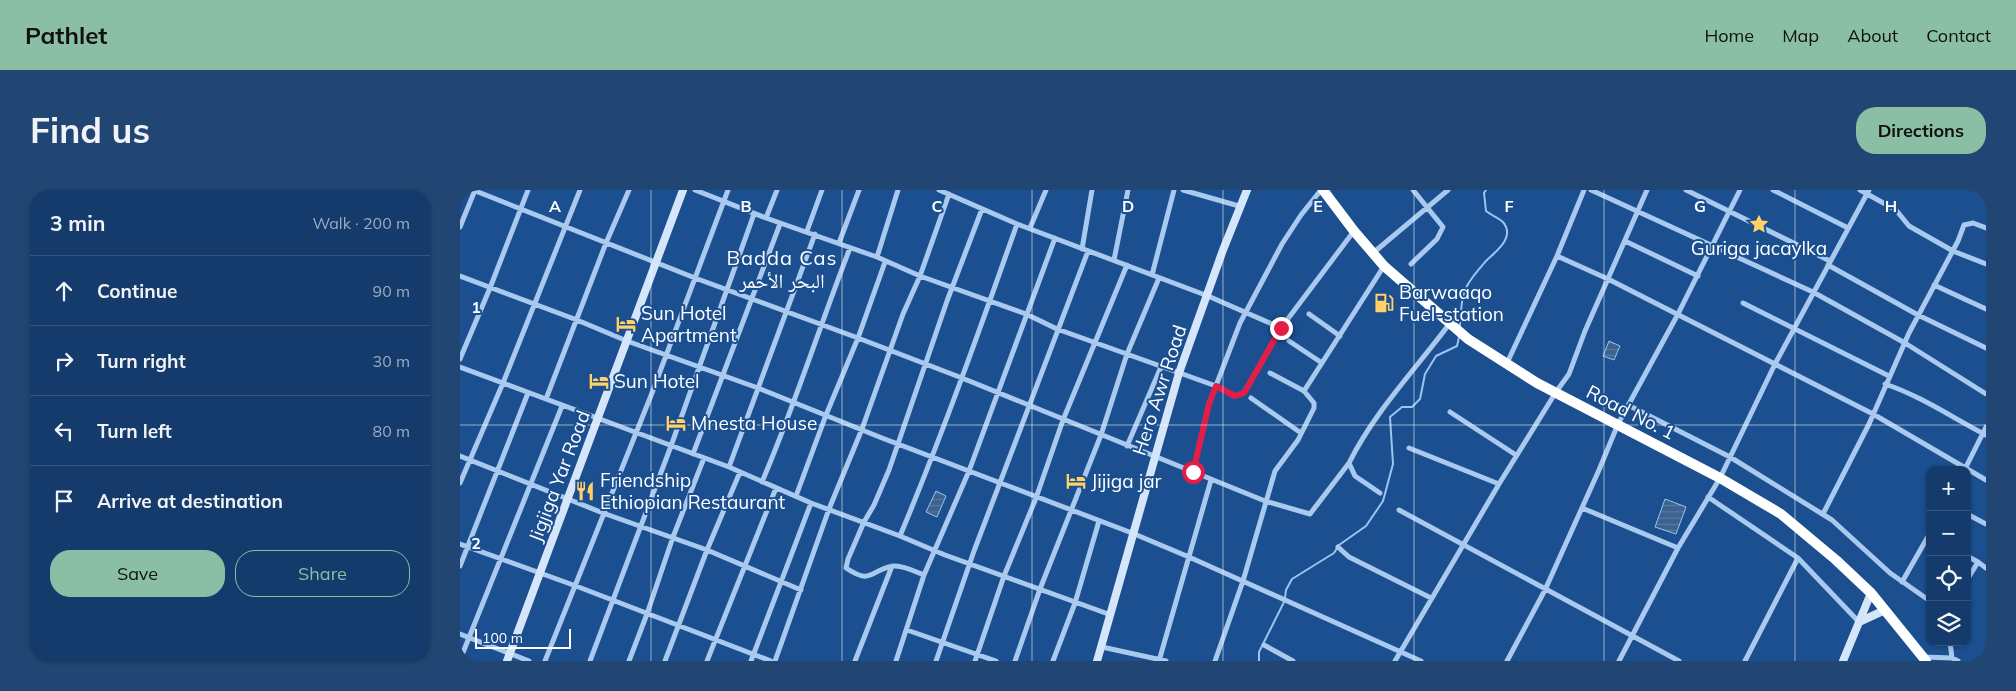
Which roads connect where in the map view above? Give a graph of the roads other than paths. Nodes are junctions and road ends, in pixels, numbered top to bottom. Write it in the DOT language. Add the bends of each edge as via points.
graph roads {
  1 [pos="474,190"];
  2 [pos="528,190"];
  3 [pos="580,190"];
  4 [pos="629,190"];
  5 [pos="683,190"];
  6 [pos="695,190"];
  7 [pos="728,190"];
  8 [pos="777,190"];
  9 [pos="822,190"];
  10 [pos="859,190"];
  11 [pos="898,190"];
  12 [pos="940,190"];
  13 [pos="1046,190"];
  14 [pos="1092,190"];
  15 [pos="1128,190"];
  16 [pos="1174,190"];
  17 [pos="1183,190"];
  18 [pos="1247,190"];
  19 [pos="1322,190"];
  20 [pos="1413,190"];
  21 [pos="1448,190"];
  22 [pos="1584,190"];
  23 [pos="1591,190"];
  24 [pos="1647,190"];
  25 [pos="1686,190"];
  26 [pos="1740,190"];
  27 [pos="1774,190"];
  28 [pos="1860,190"];
  29 [pos="1868,192"];
  30 [pos="949,194"];
  31 [pos="724,201"];
  32 [pos="1239,206"];
  33 [pos="1427,208"];
  34 [pos="521,209"];
  35 [pos="982,209"];
  36 [pos="1638,211"];
  37 [pos="1729,212"];
  38 [pos="754,214"];
  39 [pos="766,218"];
  40 [pos="780,224"];
  41 [pos="1017,224"];
  42 [pos="460,227"];
  43 [pos="567,227"];
  44 [pos="1030,228"];
  45 [pos="1848,228"];
  46 [pos="1986,228"];
  47 [pos="807,231"];
  48 [pos="1354,231"];
  49 [pos="815,234"];
  50 [pos="1055,238"];
  51 [pos="1625,241"];
  52 [pos="606,243"];
  53 [pos="839,243"];
  54 [pos="1713,246"];
  55 [pos="850,248"];
  56 [pos="1085,250"];
  57 [pos="1952,250"];
  58 [pos="1373,254"];
  59 [pos="1557,256"];
  60 [pos="877,257"];
  61 [pos="1114,260"];
  62 [pos="885,262"];
  63 [pos="655,263"];
  64 [pos="1829,263"];
  65 [pos="1411,264"];
  66 [pos="1986,264"];
  67 [pos="1127,266"];
  68 [pos="1384,266"];
  69 [pos="1152,275"];
  70 [pos="460,276"];
  71 [pos="920,276"];
  72 [pos="1698,276"];
  73 [pos="695,278"];
  74 [pos="1159,278"];
  75 [pos="1608,278"];
  76 [pos="1934,285"];
  77 [pos="490,288"];
  78 [pos="953,288"];
  79 [pos="726,290"];
  80 [pos="1813,292"];
  81 [pos="1208,296"];
  82 [pos="751,299"];
  83 [pos="990,301"];
  84 [pos="1744,303"];
  85 [pos="534,304"];
  86 [pos="1986,309"];
  87 [pos="787,312"];
  88 [pos="1246,313"];
  89 [pos="1026,314"];
  90 [pos="1309,314"];
  91 [pos="1678,314"];
  92 [pos="1918,315"];
  93 [pos="577,320"];
  94 [pos="1450,323"];
  95 [pos="820,324"];
  96 [pos="1281,328"];
  97 [pos="1794,328"];
  98 [pos="1057,329"];
  99 [pos="1340,336"];
  100 [pos="858,338"];
  101 [pos="627,341"];
  102 [pos="1289,341"];
  103 [pos="1905,342"];
  104 [pos="1095,343"];
  105 [pos="1986,348"];
  106 [pos="890,351"];
  107 [pos="666,354"];
  108 [pos="1127,354"];
  109 [pos="460,359"];
  110 [pos="1322,363"];
  111 [pos="1506,363"];
  112 [pos="1776,364"];
  113 [pos="926,365"];
  114 [pos="700,366"];
  115 [pos="1161,366"];
  116 [pos="460,367"];
  117 [pos="1180,373"];
  118 [pos="1270,373"];
  119 [pos="724,375"];
  120 [pos="1889,376"];
  121 [pos="962,378"];
  122 [pos="503,383"];
  123 [pos="1885,384"];
  124 [pos="1216,386"];
  125 [pos="758,388"];
  126 [pos="1304,391"];
  127 [pos="1556,392"];
  128 [pos="528,393"];
  129 [pos="997,393"];
  130 [pos="1986,394"];
  131 [pos="1251,398"];
  132 [pos="546,400"];
  133 [pos="794,402"];
  134 [pos="1628,405"];
  135 [pos="562,406"];
  136 [pos="1030,407"];
  137 [pos="1450,412"];
  138 [pos="1873,414"];
  139 [pos="826,415"];
  140 [pos="598,419"];
  141 [pos="1063,420"];
  142 [pos="1618,424"];
  143 [pos="1986,427"];
  144 [pos="862,429"];
  145 [pos="634,433"];
  146 [pos="1301,433"];
  147 [pos="1984,434"];
  148 [pos="1101,436"];
  149 [pos="896,443"];
  150 [pos="671,446"];
  151 [pos="1128,446"];
  152 [pos="1409,448"];
  153 [pos="693,454"];
  154 [pos="1516,455"];
  155 [pos="460,456"];
  156 [pos="933,457"];
  157 [pos="1154,457"];
  158 [pos="704,458"];
  159 [pos="1730,458"];
  160 [pos="470,460"];
  161 [pos="1349,463"];
  162 [pos="1960,466"];
  163 [pos="1967,466"];
  164 [pos="729,468"];
  165 [pos="498,471"];
  166 [pos="969,471"];
  167 [pos="740,472"];
  168 [pos="1193,472"];
  169 [pos="1971,472"];
  170 [pos="1720,478"];
  171 [pos="1211,480"];
  172 [pos="1986,480"];
  173 [pos="762,482"];
  174 [pos="460,483"];
  175 [pos="1000,483"];
  176 [pos="530,484"];
  177 [pos="1499,484"];
  178 [pos="776,488"];
  179 [pos="1380,493"];
  180 [pos="796,496"];
  181 [pos="568,498"];
  182 [pos="1036,498"];
  183 [pos="1708,498"];
  184 [pos="1264,501"];
  185 [pos="811,503"];
  186 [pos="1582,508"];
  187 [pos="829,509"];
  188 [pos="1399,510"];
  189 [pos="1072,512"];
  190 [pos="603,513"];
  191 [pos="1822,514"];
  192 [pos="1971,516"];
  193 [pos="864,522"];
  194 [pos="1099,522"];
  195 [pos="1986,524"];
  196 [pos="640,526"];
  197 [pos="1132,533"];
  198 [pos="900,536"];
  199 [pos="672,537"];
  200 [pos="1926,541"];
  201 [pos="460,544"];
  202 [pos="1463,546"];
  203 [pos="468,547"];
  204 [pos="1338,548"];
  205 [pos="1678,548"];
  206 [pos="707,550"];
  207 [pos="934,550"];
  208 [pos="1189,557"];
  209 [pos="1798,558"];
  210 [pos="1971,558"];
  211 [pos="502,559"];
  212 [pos="1978,562"];
  213 [pos="970,563"];
  214 [pos="745,565"];
  215 [pos="460,566"];
  216 [pos="892,566"];
  217 [pos="1986,568"];
  218 [pos="540,573"];
  219 [pos="1971,573"];
  220 [pos="924,575"];
  221 [pos="1004,576"];
  222 [pos="782,581"];
  223 [pos="1243,581"];
  224 [pos="1902,582"];
  225 [pos="576,586"];
  226 [pos="1040,589"];
  227 [pos="801,590"];
  228 [pos="1544,590"];
  229 [pos="1871,594"];
  230 [pos="1431,598"];
  231 [pos="1926,598"];
  232 [pos="612,600"];
  233 [pos="1075,603"];
  234 [pos="1885,610"];
  235 [pos="647,614"];
  236 [pos="1111,615"];
  237 [pos="1859,622"];
  238 [pos="678,626"];
  239 [pos="907,630"];
  240 [pos="460,634"];
  241 [pos="1632,634"];
  242 [pos="470,637"];
  243 [pos="716,639"];
  244 [pos="944,642"];
  245 [pos="1264,645"];
  246 [pos="1950,646"];
  247 [pos="1102,647"];
  248 [pos="1401,650"];
  249 [pos="754,654"];
  250 [pos="977,654"];
  251 [pos="509,657"];
  252 [pos="1952,658"];
  253 [pos="1925,659"];
  254 [pos="460,660"];
  255 [pos="529,661"];
  256 [pos="545,661"];
  257 [pos="590,661"];
  258 [pos="629,661"];
  259 [pos="665,661"];
  260 [pos="707,661"];
  261 [pos="752,661"];
  262 [pos="771,661"];
  263 [pos="775,661"];
  264 [pos="855,661"];
  265 [pos="896,661"];
  266 [pos="936,661"];
  267 [pos="974,661"];
  268 [pos="996,661"];
  269 [pos="1015,661"];
  270 [pos="1054,661"];
  271 [pos="1097,661"];
  272 [pos="1162,661"];
  273 [pos="1215,661"];
  274 [pos="1293,661"];
  275 [pos="1395,661"];
  276 [pos="1421,661"];
  277 [pos="1507,661"];
  278 [pos="1619,661"];
  279 [pos="1679,661"];
  280 [pos="1745,661"];
  281 [pos="1843,661"];
  282 [pos="1958,661"];
  1 -- 34 [label="street"];
  1 -- 42 [label="street"];
  2 -- 34 [label="street"];
  3 -- 43 [label="street"];
  4 -- 52 [label="street"];
  5 -- 63 [label="street, Jigjiga Yar Road"];
  6 -- 31 [label="street"];
  7 -- 31 [label="street"];
  8 -- 39 [label="street"];
  9 -- 47 [label="street"];
  10 -- 53 [label="street"];
  11 -- 60 [label="street"];
  12 -- 30 [label="street"];
  13 -- 44 [label="street"];
  14 -- 56 [label="street"];
  15 -- 61 [label="street"];
  16 -- 69 [label="street"];
  17 -- 32 [label="street"];
  18 -- 32 [label="street, Hero Awr Road"];
  19 -- 48 [label="highway, Road No. 1"];
  19 -- 88 [label="street" via="1282,244"];
  20 -- 33 [label="street"];
  21 -- 33 [label="street"];
  22 -- 59 [label="street"];
  23 -- 36 [label="street"];
  24 -- 36 [label="street"];
  25 -- 37 [label="street"];
  26 -- 37 [label="street"];
  27 -- 45 [label="street"];
  28 -- 29 [label="street"];
  29 -- 45 [label="street"];
  29 -- 57 [label="street" via="1896,210 1910,226"];
  30 -- 35 [label="street"];
  30 -- 71 [label="street"];
  31 -- 38 [label="street"];
  31 -- 73 [label="street"];
  32 -- 81 [label="street, Hero Awr Road"];
  33 -- 58 [label="street"];
  33 -- 65 [label="street" via="1443,227 1437,239"];
  34 -- 43 [label="street"];
  34 -- 77 [label="street"];
  35 -- 41 [label="street"];
  35 -- 78 [label="street"];
  36 -- 51 [label="street"];
  36 -- 54 [label="street"];
  37 -- 54 [label="street"];
  37 -- 64 [label="street"];
  38 -- 39 [label="street"];
  38 -- 79 [label="street"];
  39 -- 40 [label="street"];
  40 -- 47 [label="street"];
  40 -- 82 [label="street"];
  41 -- 44 [label="street"];
  41 -- 83 [label="street"];
  43 -- 52 [label="street"];
  43 -- 85 [label="street"];
  44 -- 50 [label="street"];
  45 -- 64 [label="street"];
  46 -- 57 [label="street" via="1972,223 1964,226"];
  47 -- 49 [label="street"];
  48 -- 58 [label="highway, Road No. 1"];
  48 -- 96 [label="street"];
  49 -- 53 [label="street"];
  49 -- 87 [label="street"];
  50 -- 56 [label="street"];
  50 -- 89 [label="street"];
  51 -- 72 [label="street"];
  51 -- 75 [label="street"];
  52 -- 63 [label="street"];
  52 -- 93 [label="street"];
  53 -- 55 [label="street"];
  54 -- 72 [label="street"];
  54 -- 80 [label="street"];
  55 -- 60 [label="street"];
  55 -- 95 [label="street"];
  56 -- 61 [label="street"];
  56 -- 98 [label="street"];
  57 -- 66 [label="street"];
  57 -- 76 [label="street"];
  58 -- 68 [label="highway, Road No. 1"];
  59 -- 75 [label="street"];
  59 -- 111 [label="street"];
  60 -- 62 [label="street"];
  61 -- 67 [label="street"];
  62 -- 71 [label="street"];
  62 -- 100 [label="street"];
  63 -- 73 [label="street"];
  63 -- 101 [label="street, Jigjiga Yar Road"];
  64 -- 80 [label="street"];
  64 -- 92 [label="street"];
  67 -- 69 [label="street"];
  67 -- 104 [label="street"];
  68 -- 94 [label="highway, Road No. 1"];
  68 -- 99 [label="street"];
  69 -- 74 [label="street"];
  70 -- 77 [label="street"];
  71 -- 78 [label="street"];
  71 -- 106 [label="street" via="902,314"];
  72 -- 91 [label="street"];
  73 -- 79 [label="street"];
  73 -- 107 [label="street"];
  74 -- 81 [label="street"];
  74 -- 108 [label="street"];
  75 -- 91 [label="street"];
  75 -- 127 [label="street" via="1569,374"];
  76 -- 86 [label="street"];
  76 -- 92 [label="street"];
  77 -- 85 [label="street"];
  77 -- 109 [label="street"];
  78 -- 83 [label="street"];
  78 -- 113 [label="street"];
  79 -- 82 [label="street"];
  79 -- 114 [label="street"];
  80 -- 97 [label="street"];
  80 -- 103 [label="street"];
  81 -- 88 [label="street"];
  81 -- 117 [label="street, Hero Awr Road"];
  82 -- 87 [label="street"];
  82 -- 119 [label="street"];
  83 -- 89 [label="street"];
  83 -- 121 [label="street"];
  84 -- 97 [label="street"];
  85 -- 93 [label="street"];
  85 -- 122 [label="street"];
  87 -- 95 [label="street"];
  87 -- 125 [label="street"];
  88 -- 96 [label="street"];
  88 -- 124 [label="street"];
  89 -- 98 [label="street"];
  89 -- 129 [label="street"];
  90 -- 99 [label="street"];
  91 -- 112 [label="street"];
  91 -- 134 [label="street"];
  92 -- 103 [label="street"];
  92 -- 105 [label="street"];
  93 -- 101 [label="street"];
  93 -- 132 [label="street"];
  94 -- 111 [label="highway, Road No. 1" via="1468,339"];
  94 -- 161 [label="street" via="1377,416"];
  95 -- 100 [label="street"];
  95 -- 133 [label="street"];
  96 -- 124 [label="street" via="1244,393 1235,396"];
  97 -- 112 [label="street"];
  97 -- 120 [label="street"];
  98 -- 104 [label="street"];
  98 -- 136 [label="street"];
  99 -- 110 [label="street"];
  100 -- 106 [label="street"];
  100 -- 139 [label="street"];
  101 -- 107 [label="street"];
  101 -- 140 [label="street, Jigjiga Yar Road"];
  102 -- 110 [label="street"];
  103 -- 120 [label="street"];
  103 -- 130 [label="street"];
  104 -- 108 [label="street"];
  104 -- 141 [label="street"];
  106 -- 113 [label="street"];
  106 -- 144 [label="street"];
  107 -- 114 [label="street"];
  107 -- 145 [label="street"];
  108 -- 115 [label="street"];
  108 -- 148 [label="street"];
  110 -- 126 [label="street"];
  111 -- 127 [label="highway, Road No. 1"];
  112 -- 138 [label="street"];
  112 -- 159 [label="street"];
  113 -- 121 [label="street"];
  113 -- 149 [label="street"];
  114 -- 119 [label="street"];
  114 -- 150 [label="street"];
  115 -- 117 [label="street"];
  115 -- 151 [label="street"];
  116 -- 122 [label="street"];
  117 -- 124 [label="street"];
  117 -- 157 [label="street, Hero Awr Road"];
  118 -- 126 [label="street"];
  119 -- 125 [label="street"];
  119 -- 153 [label="street"];
  120 -- 123 [label="street"];
  121 -- 129 [label="street"];
  121 -- 156 [label="street"];
  122 -- 128 [label="street"];
  122 -- 160 [label="street"];
  123 -- 138 [label="street"];
  123 -- 147 [label="street" via="1904,390"];
  124 -- 168 [label="street"];
  125 -- 133 [label="street"];
  125 -- 164 [label="street"];
  126 -- 146 [label="street" via="1314,403 1314,408"];
  127 -- 142 [label="highway, Road No. 1"];
  127 -- 154 [label="street"];
  128 -- 132 [label="street"];
  128 -- 165 [label="street"];
  129 -- 136 [label="street"];
  129 -- 166 [label="street"];
  131 -- 146 [label="street"];
  132 -- 135 [label="street"];
  133 -- 139 [label="street"];
  133 -- 173 [label="street"];
  134 -- 142 [label="street"];
  134 -- 159 [label="street"];
  135 -- 140 [label="street"];
  135 -- 176 [label="street"];
  136 -- 141 [label="street"];
  136 -- 175 [label="street"];
  137 -- 154 [label="street"];
  138 -- 162 [label="street"];
  138 -- 191 [label="street"];
  139 -- 144 [label="street"];
  139 -- 180 [label="street"];
  140 -- 145 [label="street"];
  140 -- 181 [label="street, Jigjiga Yar Road"];
  141 -- 148 [label="street"];
  141 -- 182 [label="street"];
  142 -- 170 [label="highway, Road No. 1"];
  142 -- 186 [label="street"];
  143 -- 147 [label="street"];
  144 -- 149 [label="street"];
  144 -- 187 [label="street"];
  145 -- 150 [label="street"];
  145 -- 190 [label="street"];
  146 -- 184 [label="street" via="1275,471"];
  147 -- 163 [label="street"];
  148 -- 151 [label="street"];
  148 -- 189 [label="street"];
  149 -- 156 [label="street"];
  149 -- 193 [label="street" via="885,479"];
  150 -- 153 [label="street"];
  150 -- 196 [label="street"];
  151 -- 157 [label="street"];
  152 -- 177 [label="street"];
  153 -- 158 [label="street"];
  154 -- 177 [label="street"];
  155 -- 160 [label="street"];
  156 -- 166 [label="street"];
  156 -- 198 [label="street"];
  157 -- 168 [label="street"];
  157 -- 197 [label="street, Hero Awr Road"];
  158 -- 164 [label="street"];
  158 -- 199 [label="street"];
  159 -- 170 [label="street"];
  159 -- 191 [label="street"];
  160 -- 165 [label="street"];
  160 -- 174 [label="street"];
  161 -- 179 [label="street" via="1355,476"];
  161 -- 184 [label="street" via="1310,514"];
  164 -- 167 [label="street"];
  165 -- 176 [label="street"];
  165 -- 203 [label="street"];
  166 -- 175 [label="street"];
  166 -- 207 [label="street"];
  167 -- 173 [label="street"];
  167 -- 206 [label="street"];
  168 -- 171 [label="street"];
  169 -- 172 [label="street"];
  170 -- 183 [label="street"];
  170 -- 229 [label="highway, Road No. 1" via="1781,514"];
  171 -- 184 [label="street"];
  171 -- 208 [label="street"];
  173 -- 178 [label="street"];
  175 -- 182 [label="street"];
  175 -- 213 [label="street"];
  176 -- 181 [label="street"];
  176 -- 211 [label="street"];
  177 -- 202 [label="street"];
  178 -- 180 [label="street"];
  178 -- 214 [label="street"];
  180 -- 185 [label="street"];
  181 -- 190 [label="street"];
  181 -- 218 [label="street, Jigjiga Yar Road"];
  182 -- 189 [label="street"];
  182 -- 221 [label="street"];
  183 -- 205 [label="street"];
  183 -- 209 [label="street"];
  184 -- 223 [label="street"];
  185 -- 187 [label="street"];
  185 -- 222 [label="street"];
  186 -- 205 [label="street"];
  186 -- 228 [label="street"];
  187 -- 193 [label="street"];
  187 -- 227 [label="street"];
  188 -- 202 [label="street"];
  189 -- 194 [label="street"];
  189 -- 226 [label="street"];
  190 -- 196 [label="street"];
  190 -- 225 [label="street"];
  191 -- 224 [label="street"];
  192 -- 195 [label="street"];
  193 -- 198 [label="street"];
  193 -- 216 [label="street" via="846,568 862,577"];
  194 -- 197 [label="street"];
  194 -- 233 [label="street"];
  196 -- 199 [label="street"];
  196 -- 232 [label="street"];
  197 -- 208 [label="street"];
  197 -- 236 [label="street, Hero Awr Road"];
  198 -- 207 [label="street"];
  199 -- 206 [label="street"];
  199 -- 235 [label="street"];
  200 -- 224 [label="street"];
  201 -- 203 [label="street"];
  202 -- 228 [label="street"];
  202 -- 230 [label="street"];
  203 -- 211 [label="street"];
  203 -- 215 [label="street"];
  204 -- 230 [label="street" via="1349,557"];
  205 -- 241 [label="street"];
  206 -- 214 [label="street"];
  206 -- 238 [label="street"];
  207 -- 213 [label="street"];
  207 -- 220 [label="street"];
  208 -- 223 [label="street"];
  208 -- 272 [label="street"];
  209 -- 237 [label="street"];
  209 -- 280 [label="street"];
  210 -- 212 [label="street"];
  211 -- 218 [label="street"];
  211 -- 242 [label="street"];
  212 -- 217 [label="street"];
  212 -- 219 [label="street"];
  213 -- 221 [label="street"];
  213 -- 244 [label="street"];
  214 -- 222 [label="street"];
  214 -- 243 [label="street"];
  216 -- 220 [label="street"];
  216 -- 264 [label="street"];
  218 -- 225 [label="street"];
  218 -- 251 [label="street, Jigjiga Yar Road"];
  220 -- 239 [label="street"];
  221 -- 226 [label="street"];
  221 -- 250 [label="street"];
  222 -- 227 [label="street"];
  222 -- 249 [label="street"];
  223 -- 248 [label="street"];
  223 -- 273 [label="street"];
  224 -- 231 [label="street"];
  225 -- 232 [label="street"];
  225 -- 256 [label="street"];
  226 -- 233 [label="street"];
  226 -- 269 [label="street"];
  227 -- 263 [label="street"];
  228 -- 241 [label="street"];
  228 -- 277 [label="street"];
  229 -- 234 [label="highway, Road No. 1"];
  229 -- 237 [label="street"];
  230 -- 248 [label="street"];
  232 -- 235 [label="street"];
  232 -- 257 [label="street"];
  233 -- 236 [label="street"];
  233 -- 270 [label="street"];
  234 -- 237 [label="street"];
  234 -- 253 [label="highway, Road No. 1"];
  235 -- 238 [label="street"];
  235 -- 258 [label="street"];
  236 -- 247 [label="street, Hero Awr Road"];
  237 -- 281 [label="street"];
  238 -- 243 [label="street"];
  238 -- 259 [label="street"];
  239 -- 244 [label="street"];
  239 -- 265 [label="street"];
  240 -- 242 [label="street"];
  241 -- 278 [label="street"];
  241 -- 279 [label="street"];
  242 -- 251 [label="street"];
  242 -- 254 [label="street"];
  243 -- 249 [label="street"];
  243 -- 260 [label="street"];
  244 -- 250 [label="street"];
  244 -- 266 [label="street"];
  245 -- 274 [label="street"];
  246 -- 252 [label="street"];
  247 -- 271 [label="street, Hero Awr Road"];
  247 -- 272 [label="street"];
  248 -- 275 [label="street"];
  248 -- 276 [label="street"];
  249 -- 261 [label="street"];
  249 -- 262 [label="street"];
  250 -- 267 [label="street"];
  250 -- 268 [label="street"];
  251 -- 255 [label="street"];
  252 -- 253 [label="street"];
  252 -- 282 [label="street"];
}
